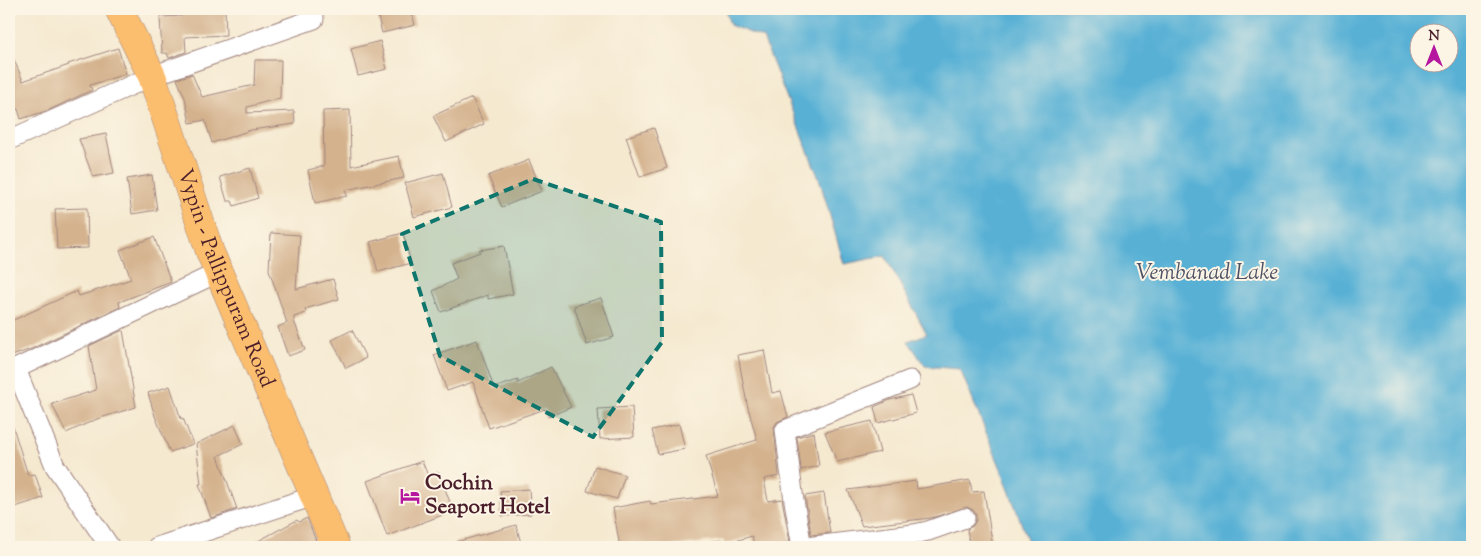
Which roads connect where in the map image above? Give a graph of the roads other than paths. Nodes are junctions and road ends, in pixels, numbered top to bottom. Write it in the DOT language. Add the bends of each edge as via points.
graph roads {
  1 [pos="119,9"];
  2 [pos="314,19"];
  3 [pos="152,76"];
  4 [pos="9,140"];
  5 [pos="219,272"];
  6 [pos="12,371"];
  7 [pos="910,380"];
  8 [pos="314,496"];
  9 [pos="965,518"];
  10 [pos="110,547"];
  11 [pos="157,547"];
  12 [pos="336,547"];
  13 [pos="802,547"];
  14 [pos="806,547"];
  1 -- 3 [label="main road, Vypin - Pallippuram Road"];
  2 -- 3 [label="street"];
  3 -- 4 [label="street"];
  3 -- 5 [label="main road, Vypin - Pallippuram Road"];
  5 -- 6 [label="street"];
  5 -- 8 [label="main road, Vypin - Pallippuram Road"];
  6 -- 10 [label="street" via="55,466"];
  7 -- 13 [label="street" via="785,430"];
  8 -- 11 [label="street"];
  8 -- 12 [label="main road, Vypin - Pallippuram Road"];
  9 -- 14 [label="street" via="914,534"];
}
